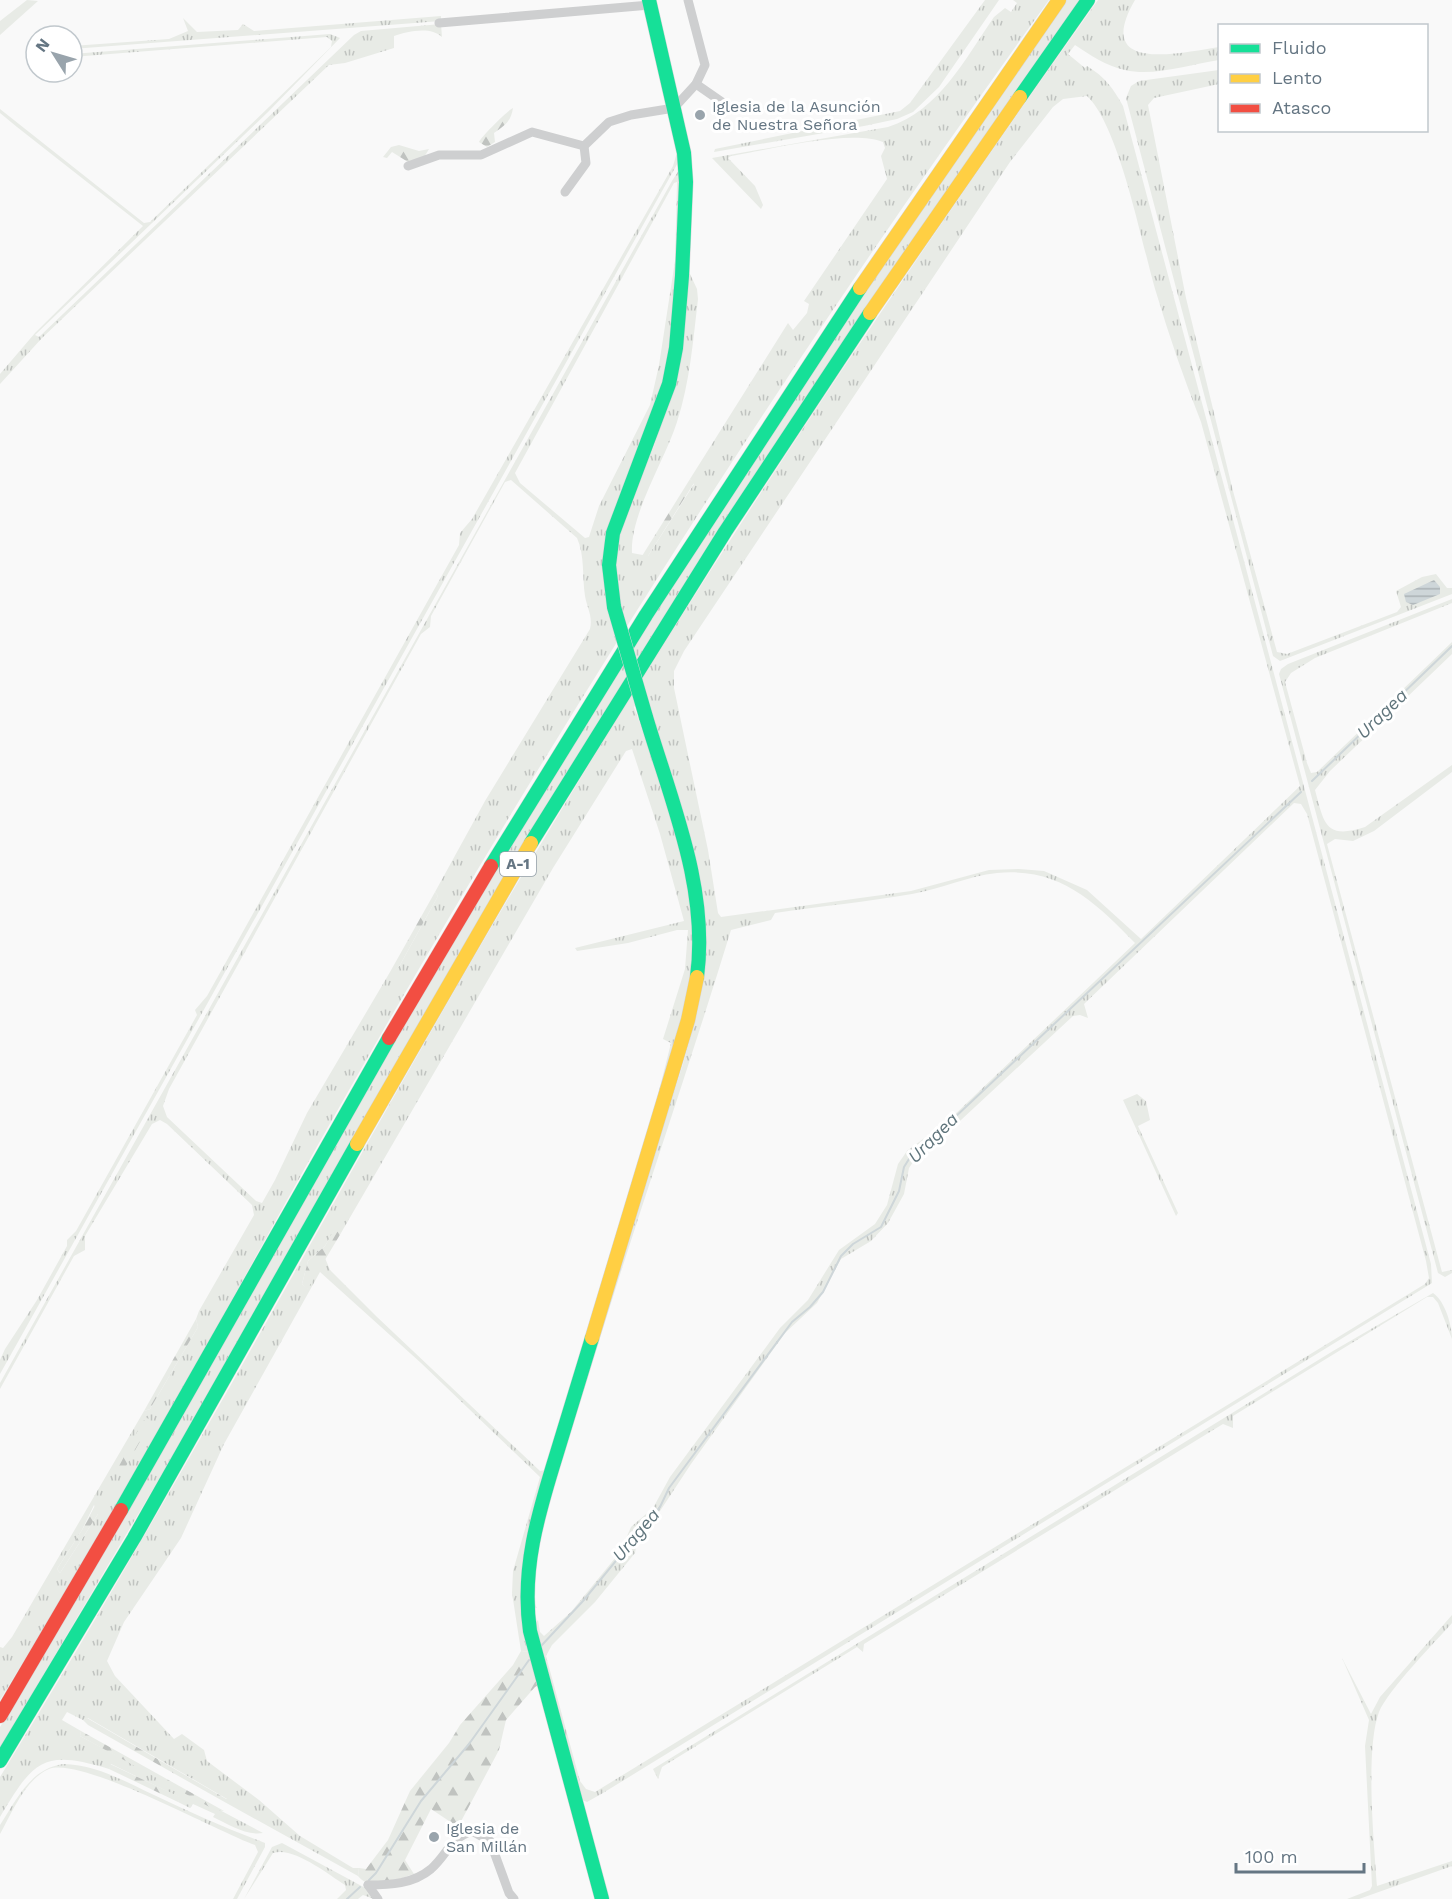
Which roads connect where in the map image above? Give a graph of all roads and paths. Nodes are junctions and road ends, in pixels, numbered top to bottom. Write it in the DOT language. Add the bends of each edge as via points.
graph roads {
  1 [pos="688,0"];
  2 [pos="1059,0"];
  3 [pos="1088,0"];
  4 [pos="650,2"];
  5 [pos="439,23"];
  6 [pos="696,84"];
  7 [pos="674,108"];
  8 [pos="732,109"];
  9 [pos="584,146"];
  10 [pos="408,166"];
  11 [pos="565,192"];
  12 [pos="0,1716"];
  13 [pos="0,1761"];
  14 [pos="378,1899"];
  15 [pos="514,1899"];
  16 [pos="602,1899"];
  1 -- 6 [label="street" via="705,65"];
  2 -- 12 [label="main road, A-1" via="828,334 595,696 414,996 164,1438"];
  3 -- 13 [label="main road, A-1" via="860,328 613,711 444,991 172,1470"];
  4 -- 5 [label="street"];
  4 -- 7 [label="main road"];
  6 -- 7 [label="street"];
  6 -- 8 [label="street"];
  7 -- 9 [label="street" via="609,122"];
  7 -- 16 [label="main road, bridge" via="686,182 676,348 663,404 613,533 609,565 614,607 694,888 699,925 697,977 688,1020 539,1512 525,1574 530,1631"];
  9 -- 10 [label="street" via="532,132 481,155 439,155"];
  9 -- 11 [label="street" via="586,163"];
  14 -- 15 [label="street" via="368,1885 414,1880 431,1869 456,1836 472,1831 490,1841"];
}
